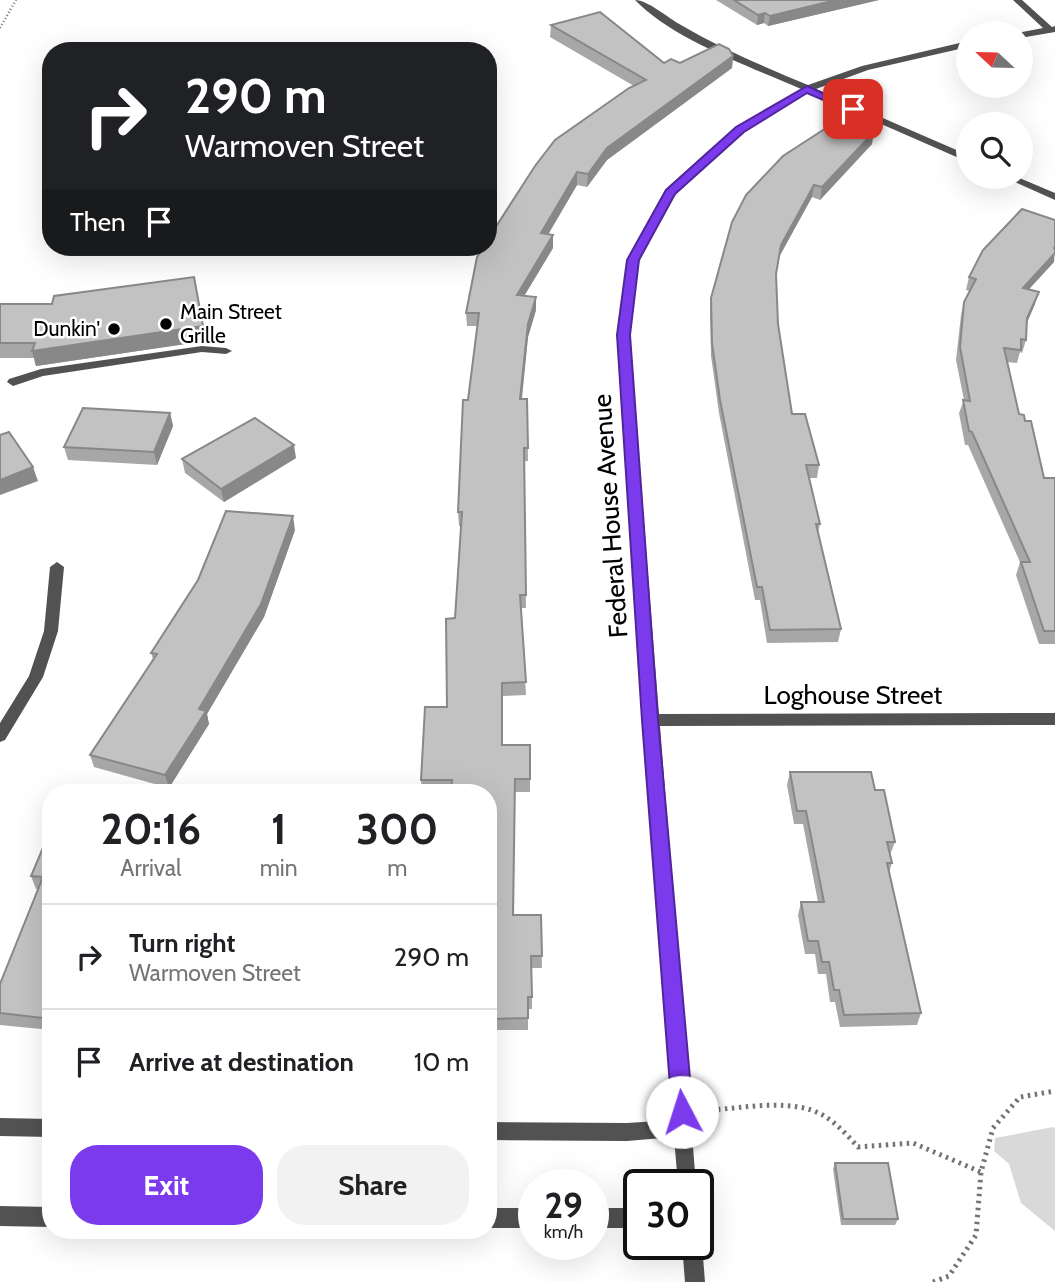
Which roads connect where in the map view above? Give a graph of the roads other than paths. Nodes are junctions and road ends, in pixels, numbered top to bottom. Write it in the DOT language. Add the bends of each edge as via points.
graph roads {
  1 [pos="639,0"];
  2 [pos="1017,0"];
  3 [pos="1053,30"];
  4 [pos="1033,33"];
  5 [pos="956,46"];
  6 [pos="807,89"];
  7 [pos="956,154"];
  8 [pos="1033,187"];
  9 [pos="1055,197"];
  10 [pos="226,351"];
  11 [pos="13,382"];
  12 [pos="57,568"];
  13 [pos="1055,719"];
  14 [pos="650,720"];
  15 [pos="0,736"];
  16 [pos="682,1120"];
  17 [pos="0,1127"];
  18 [pos="42,1128"];
  19 [pos="497,1131"];
  20 [pos="686,1169"];
  21 [pos="0,1216"];
  22 [pos="42,1217"];
  23 [pos="497,1218"];
  24 [pos="518,1218"];
  25 [pos="693,1260"];
  26 [pos="695,1282"];
  1 -- 6 [label="street" via="711,46"];
  2 -- 3 [label="street"];
  3 -- 4 [label="street"];
  5 -- 6 [label="street, Federal House Avenue" via="865,68"];
  6 -- 7 [label="street"];
  6 -- 14 [label="street, Federal House Avenue" via="740,130 670,192 633,260 623,335"];
  8 -- 9 [label="street"];
  10 -- 11 [label="street" via="202,349 41,373"];
  12 -- 15 [label="street" via="51,631 36,677"];
  13 -- 14 [label="street, Loghouse Street"];
  14 -- 16 [label="street, Federal House Avenue"];
  16 -- 19 [label="street" via="627,1132"];
  16 -- 20 [label="street, Federal House Avenue"];
  17 -- 18 [label="street"];
  21 -- 22 [label="street"];
  23 -- 24 [label="street"];
  25 -- 26 [label="street"];
}
